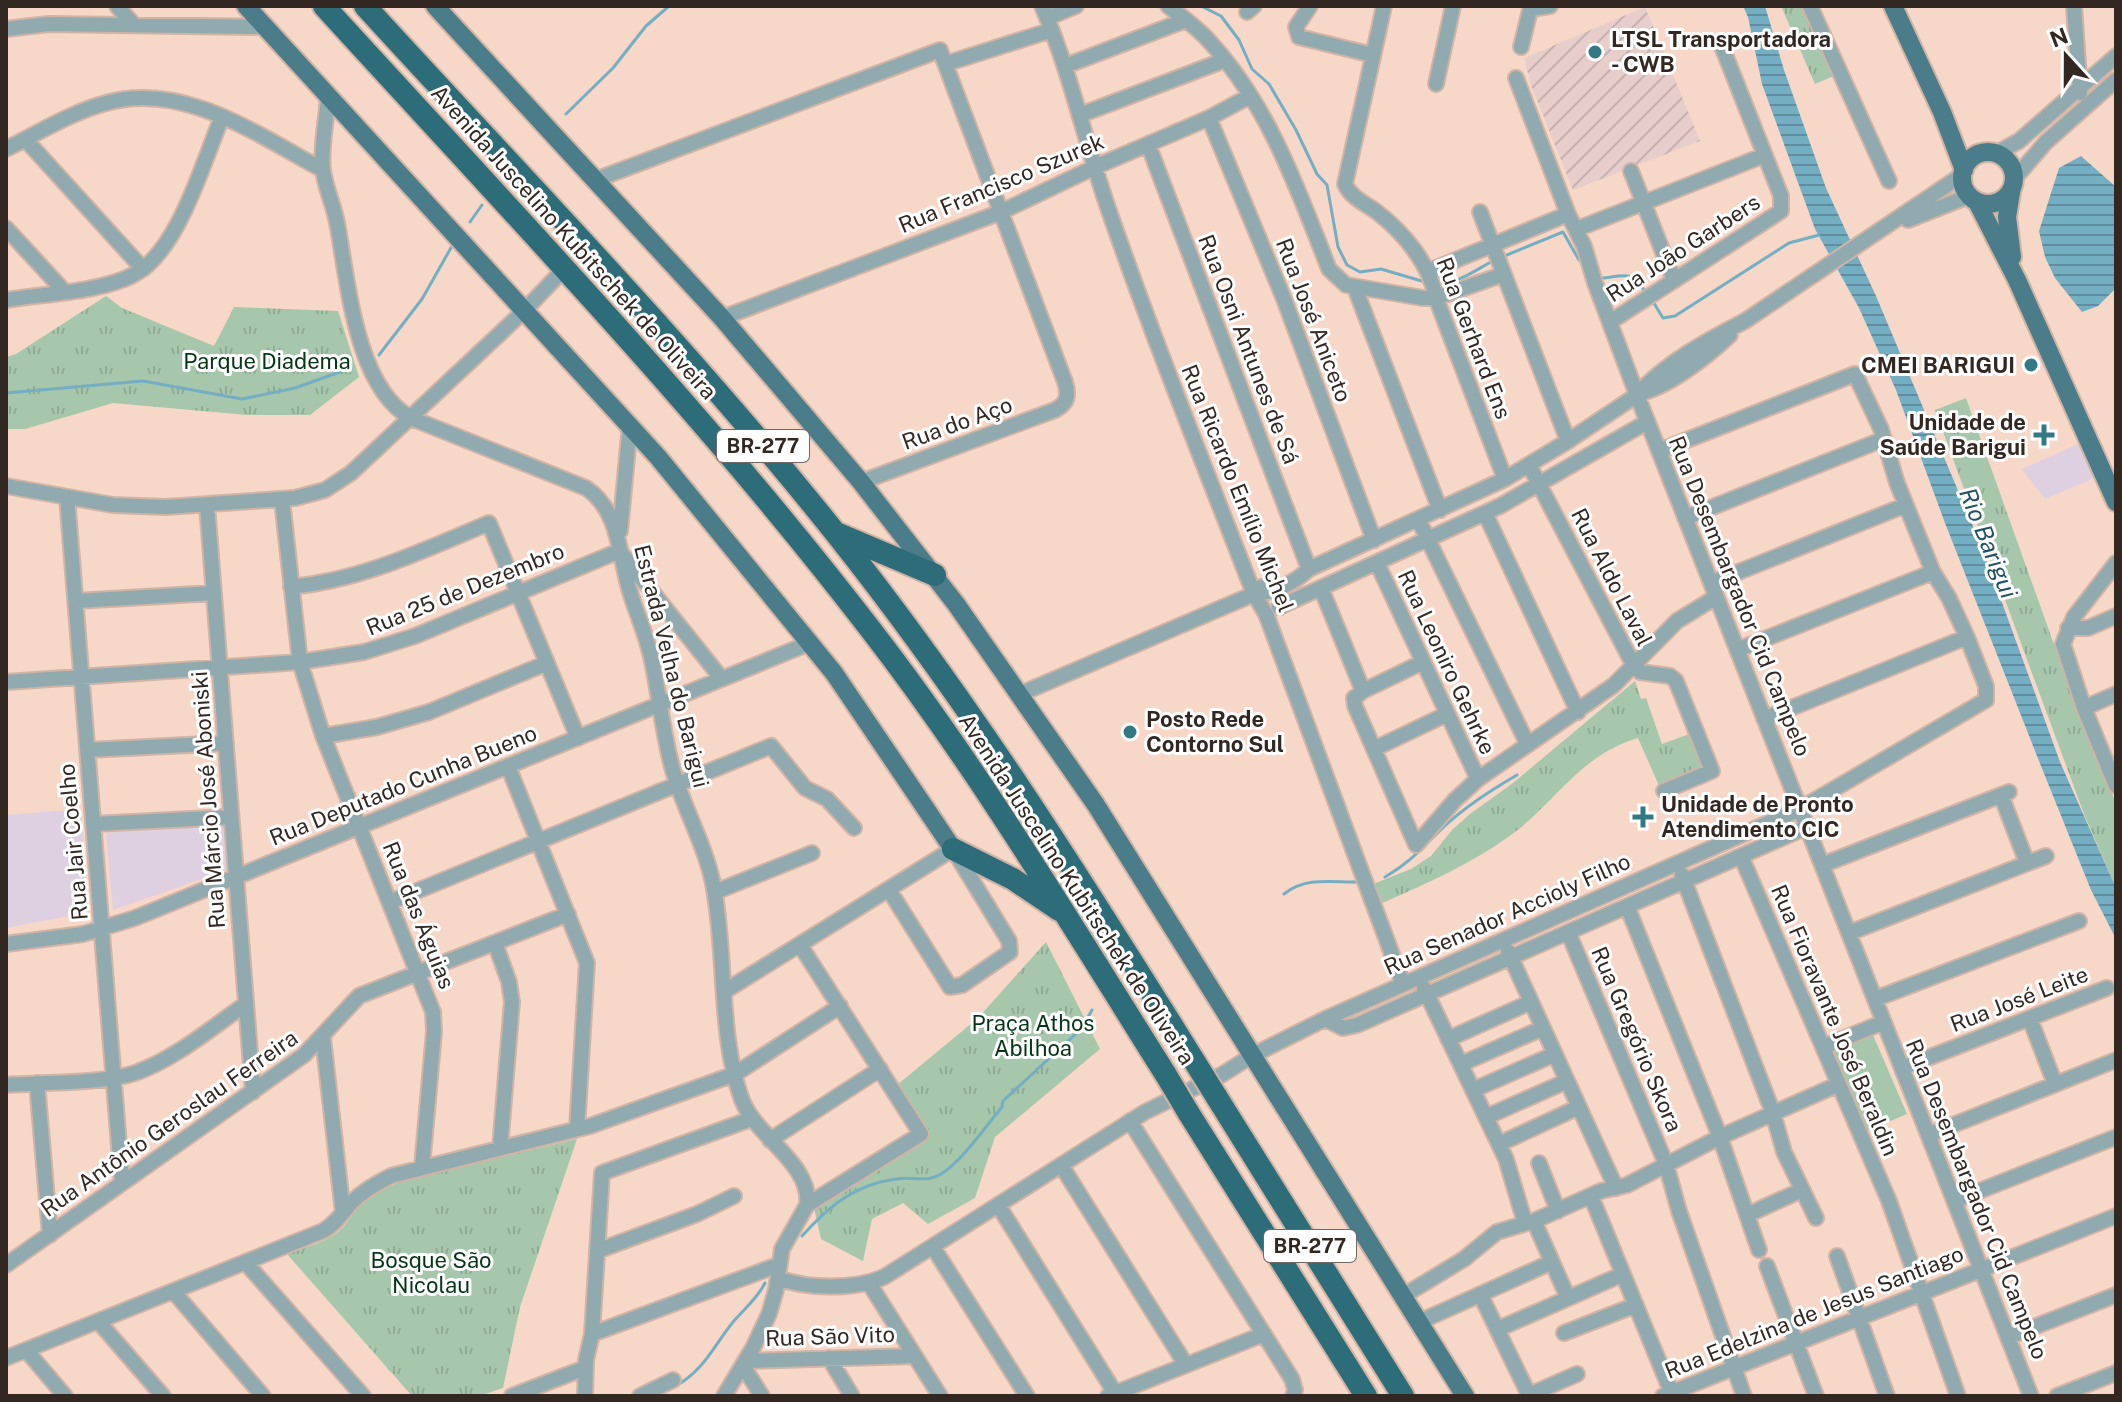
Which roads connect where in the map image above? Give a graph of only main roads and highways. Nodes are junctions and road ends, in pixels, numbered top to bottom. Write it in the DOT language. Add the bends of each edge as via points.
graph roads {
  1 [pos="246,6"];
  2 [pos="324,6"];
  3 [pos="365,6"];
  4 [pos="435,6"];
  5 [pos="1893,6"];
  6 [pos="1942,112"];
  7 [pos="1993,153"];
  8 [pos="1963,172"];
  9 [pos="2013,185"];
  10 [pos="1973,199"];
  11 [pos="2017,280"];
  12 [pos="2116,502"];
  13 [pos="835,533"];
  14 [pos="935,575"];
  15 [pos="953,849"];
  16 [pos="1069,917"];
  17 [pos="1366,1396"];
  18 [pos="1403,1396"];
  19 [pos="1465,1396"];
  1 -- 15 [label="main road" via="630,425 810,643"];
  2 -- 16 [label="highway, Avenida Juscelino Kubitschek de Oliveira / BR-277" via="695,413 833,581 958,748"];
  3 -- 13 [label="highway, BR-277" via="685,357"];
  4 -- 14 [label="main road" via="722,318"];
  5 -- 6 [label="main road"];
  6 -- 7 [label="main road" via="1967,140"];
  6 -- 8 [label="main road"];
  7 -- 8 [label="main road" via="1973,157"];
  7 -- 9 [label="main road" via="2010,163"];
  8 -- 10 [label="main road" via="1965,190"];
  9 -- 10 [label="main road" via="1999,202"];
  9 -- 11 [label="main road" via="2008,231"];
  10 -- 11 [label="main road"];
  11 -- 12 [label="main road"];
  13 -- 14 [label="highway"];
  13 -- 18 [label="highway, Avenida Juscelino Kubitschek de Oliveira / BR-277, bridge" via="1009,768"];
  14 -- 19 [label="main road" via="1096,805"];
  15 -- 16 [label="highway" via="1026,887"];
  16 -- 17 [label="highway, Avenida Juscelino Kubitschek de Oliveira / BR-277, bridge"];
}
